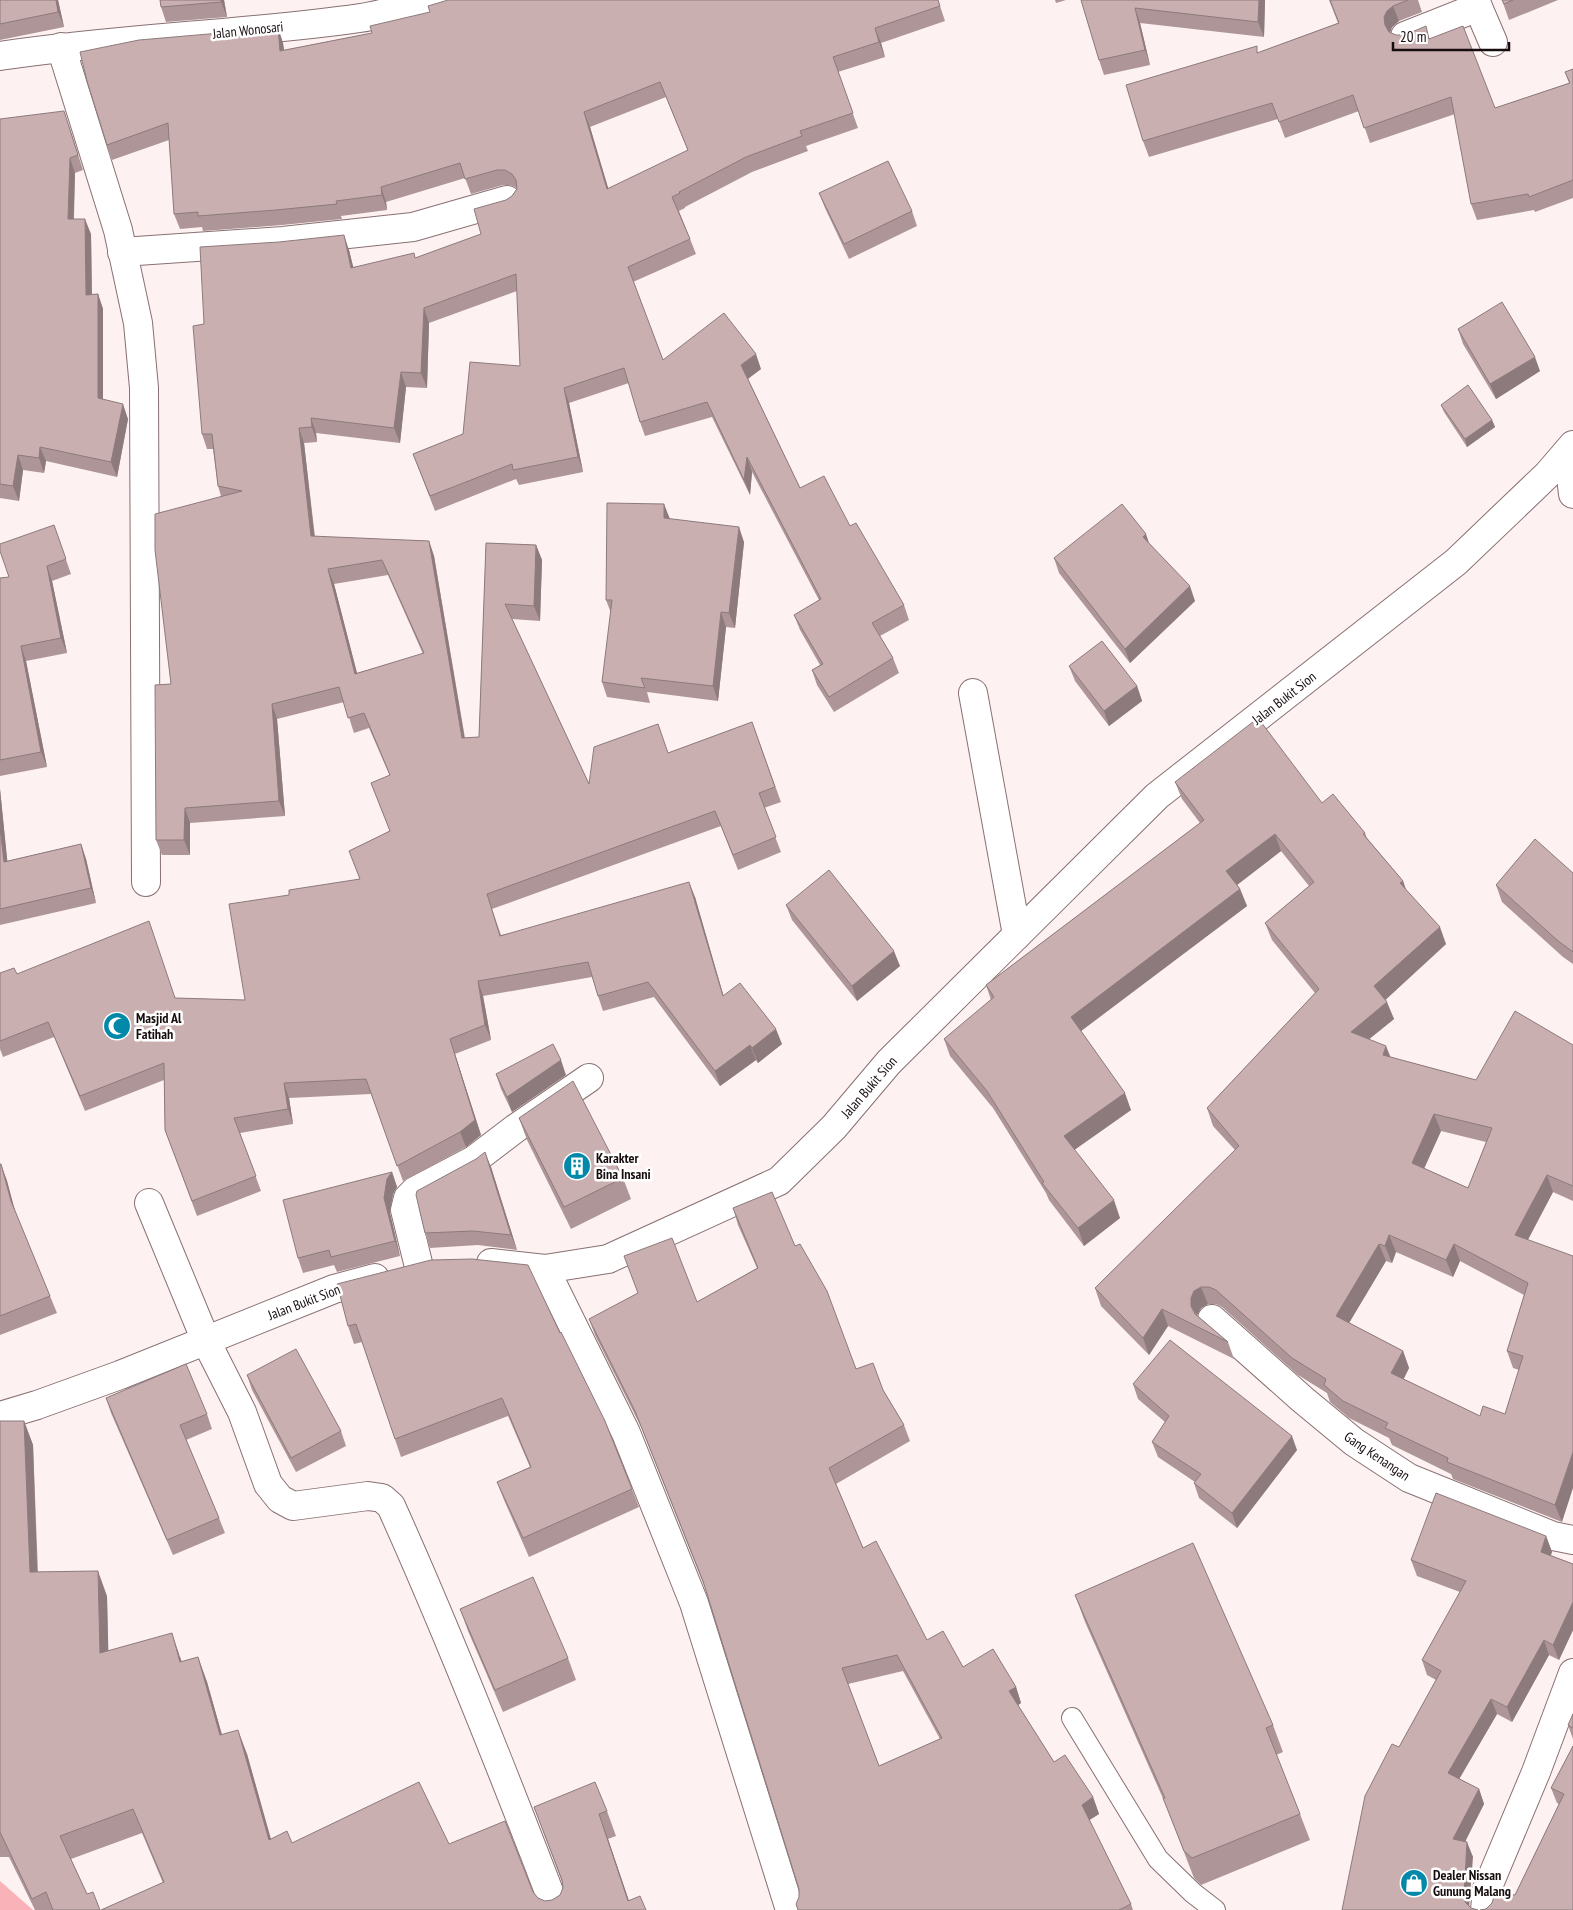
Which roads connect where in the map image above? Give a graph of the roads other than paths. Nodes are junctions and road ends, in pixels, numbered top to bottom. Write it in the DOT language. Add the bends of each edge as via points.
graph roads {
  1 [pos="434,0"];
  2 [pos="1477,4"];
  3 [pos="1405,36"];
  4 [pos="1493,42"];
  5 [pos="61,47"];
  6 [pos="0,56"];
  7 [pos="507,200"];
  8 [pos="122,252"];
  9 [pos="1571,448"];
  10 [pos="1573,494"];
  11 [pos="973,693"];
  12 [pos="146,882"];
  13 [pos="1017,934"];
  14 [pos="589,1078"];
  15 [pos="149,1203"];
  16 [pos="444,1264"];
  17 [pos="546,1269"];
  18 [pos="1212,1319"];
  19 [pos="206,1340"];
  20 [pos="0,1416"];
  21 [pos="1573,1540"];
  22 [pos="1573,1673"];
  23 [pos="1072,1718"];
  24 [pos="556,1910"];
  25 [pos="790,1910"];
  26 [pos="1215,1910"];
  27 [pos="1484,1910"];
  1 -- 5 [label="street, Jalan Wonosari" via="362,18 129,43"];
  2 -- 3 [label="street"];
  2 -- 4 [label="street"];
  5 -- 6 [label="street, Jalan Wonosari"];
  5 -- 8 [label="street"];
  7 -- 8 [label="street" via="413,227 283,241"];
  8 -- 12 [label="street" via="138,323 144,388"];
  9 -- 10 [label="street"];
  9 -- 13 [label="street, Jalan Bukit Sion" via="1456,562 1157,796"];
  11 -- 13 [label="street"];
  13 -- 17 [label="street, Jalan Bukit Sion" via="889,1062 834,1127 779,1182 608,1260"];
  14 -- 16 [label="street" via="474,1160 411,1195 405,1210"];
  15 -- 19 [label="street"];
  16 -- 17 [label="street, Jalan Bukit Sion"];
  16 -- 19 [label="street, Jalan Bukit Sion" via="334,1289"];
  17 -- 25 [label="street" via="626,1433 694,1602"];
  18 -- 21 [label="street, Gang Kenangan" via="1354,1442 1409,1478 1554,1536"];
  19 -- 20 [label="street, Jalan Bukit Sion" via="120,1375"];
  19 -- 24 [label="street" via="242,1412 268,1484 280,1498 292,1506 368,1496 382,1498 392,1506 435,1603"];
  22 -- 27 [label="street" via="1487,1889"];
  23 -- 26 [label="lane" via="1158,1859"];
}
